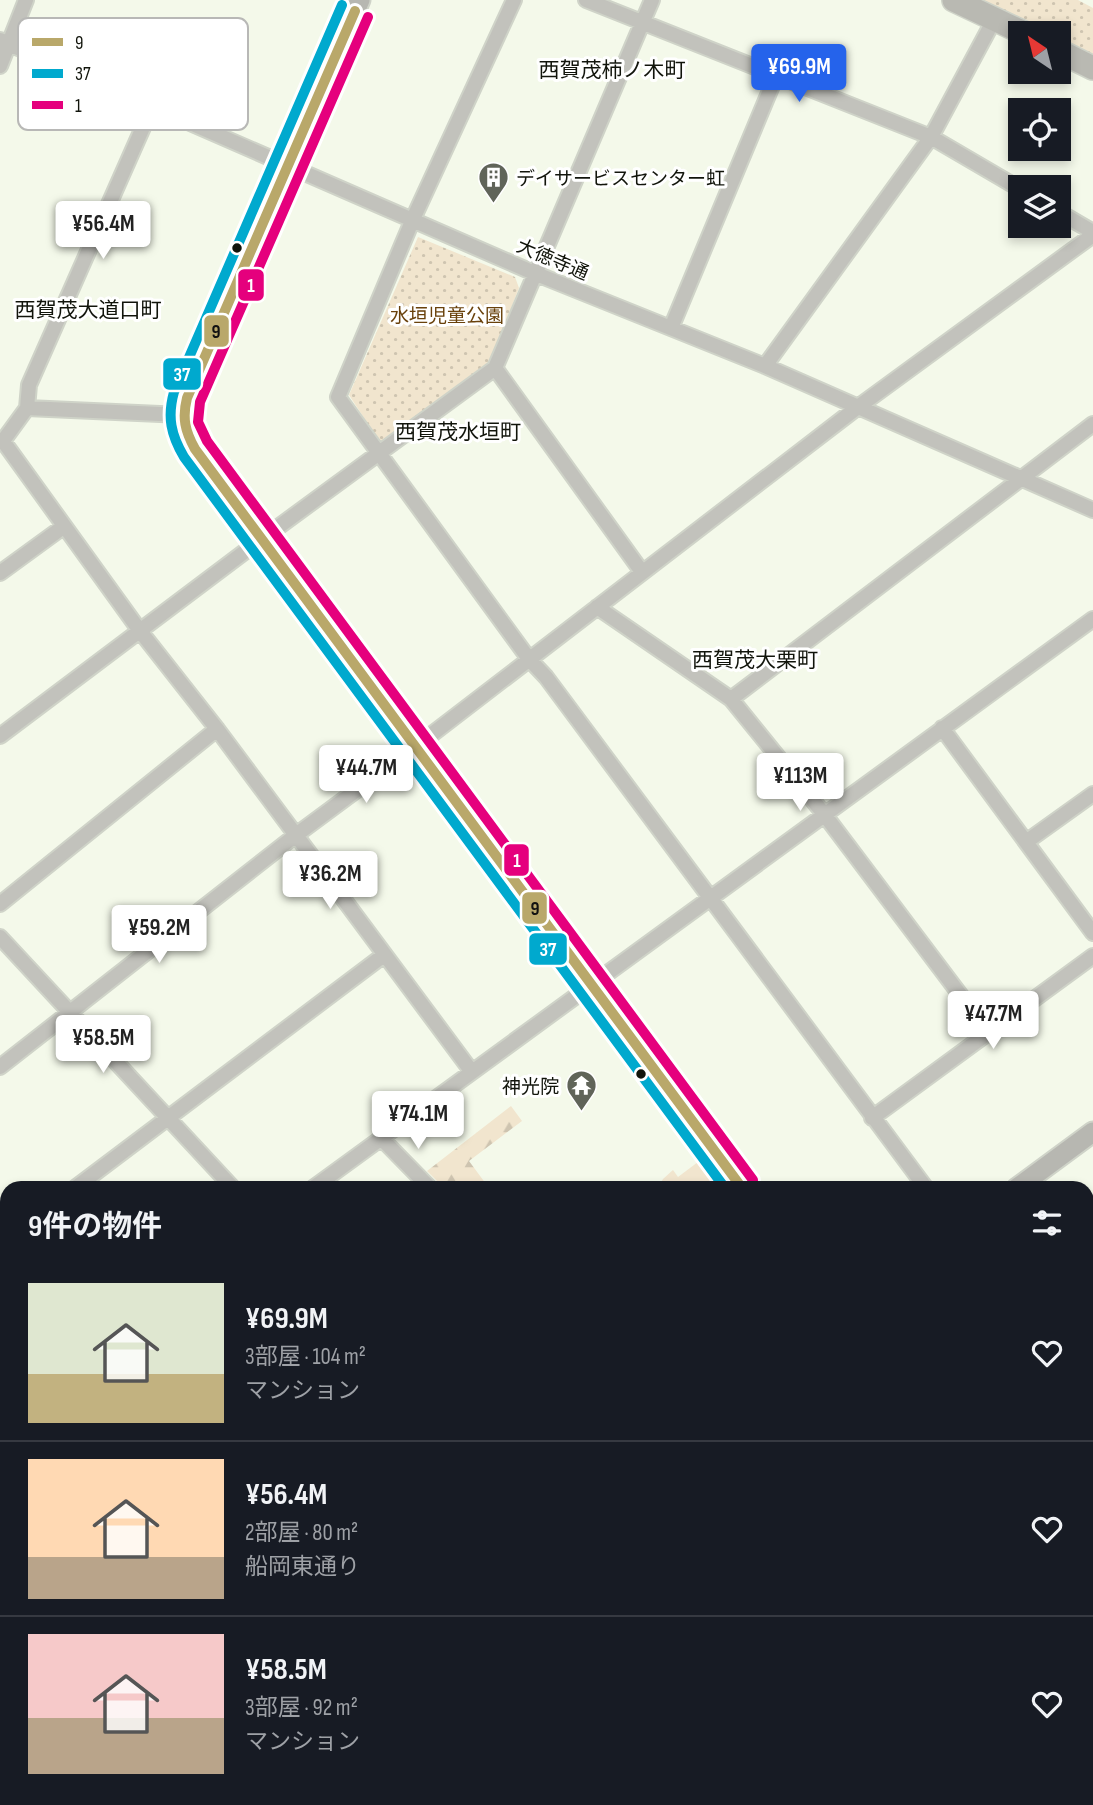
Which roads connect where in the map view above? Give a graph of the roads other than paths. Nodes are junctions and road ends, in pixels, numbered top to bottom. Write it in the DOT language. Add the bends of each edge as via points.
graph roads {
  1 [pos="26,0"];
  2 [pos="360,0"];
  3 [pos="514,0"];
  4 [pos="586,0"];
  5 [pos="652,0"];
  6 [pos="954,0"];
  7 [pos="995,18"];
  8 [pos="643,22"];
  9 [pos="1008,25"];
  10 [pos="4,41"];
  11 [pos="1071,57"];
  12 [pos="0,66"];
  13 [pos="1093,68"];
  14 [pos="776,76"];
  15 [pos="142,130"];
  16 [pos="205,130"];
  17 [pos="931,137"];
  18 [pos="289,166"];
  19 [pos="1008,182"];
  20 [pos="413,219"];
  21 [pos="1071,219"];
  22 [pos="1093,233"];
  23 [pos="534,273"];
  24 [pos="671,328"];
  25 [pos="765,366"];
  26 [pos="495,368"];
  27 [pos="858,407"];
  28 [pos="27,408"];
  29 [pos="182,415"];
  30 [pos="1093,424"];
  31 [pos="2,441"];
  32 [pos="381,453"];
  33 [pos="1020,478"];
  34 [pos="1093,510"];
  35 [pos="63,527"];
  36 [pos="262,540"];
  37 [pos="642,572"];
  38 [pos="0,573"];
  39 [pos="597,607"];
  40 [pos="1093,619"];
  41 [pos="140,631"];
  42 [pos="529,659"];
  43 [pos="731,699"];
  44 [pos="942,728"];
  45 [pos="216,729"];
  46 [pos="0,736"];
  47 [pos="415,746"];
  48 [pos="1093,794"];
  49 [pos="824,814"];
  50 [pos="296,835"];
  51 [pos="1026,842"];
  52 [pos="709,898"];
  53 [pos="0,904"];
  54 [pos="1093,933"];
  55 [pos="0,937"];
  56 [pos="384,956"];
  57 [pos="1093,956"];
  58 [pos="591,984"];
  59 [pos="70,1013"];
  60 [pos="989,1033"];
  61 [pos="0,1067"];
  62 [pos="472,1072"];
  63 [pos="167,1118"];
  64 [pos="872,1118"];
  65 [pos="1093,1132"];
  66 [pos="381,1138"];
  67 [pos="84,1181"];
  68 [pos="226,1181"];
  69 [pos="323,1181"];
  70 [pos="423,1181"];
  71 [pos="737,1181"];
  72 [pos="921,1181"];
  73 [pos="1026,1181"];
  1 -- 10 [label="street"];
  2 -- 18 [label="street"];
  3 -- 20 [label="street"];
  4 -- 8 [label="street"];
  5 -- 8 [label="street"];
  6 -- 7 [label="main road"];
  7 -- 9 [label="main road"];
  7 -- 17 [label="street"];
  8 -- 14 [label="street"];
  8 -- 23 [label="street"];
  10 -- 12 [label="street"];
  11 -- 13 [label="main road"];
  14 -- 17 [label="street"];
  14 -- 24 [label="street"];
  15 -- 28 [label="street" via="29,385"];
  16 -- 18 [label="street, 大徳寺通"];
  17 -- 19 [label="street"];
  17 -- 25 [label="street"];
  18 -- 20 [label="street, 大徳寺通"];
  18 -- 29 [label="street"];
  20 -- 23 [label="street, 大徳寺通"];
  20 -- 32 [label="street" via="338,397"];
  21 -- 22 [label="street"];
  22 -- 27 [label="street"];
  23 -- 24 [label="street, 大徳寺通"];
  23 -- 26 [label="street"];
  24 -- 25 [label="street, 大徳寺通"];
  25 -- 27 [label="street, 大徳寺通"];
  26 -- 32 [label="street"];
  26 -- 37 [label="street"];
  27 -- 33 [label="street, 大徳寺通"];
  27 -- 37 [label="street"];
  28 -- 29 [label="street"];
  28 -- 31 [label="street"];
  29 -- 36 [label="street" via="195,449"];
  30 -- 33 [label="street"];
  31 -- 35 [label="street"];
  32 -- 36 [label="street"];
  32 -- 42 [label="street"];
  33 -- 34 [label="street, 大徳寺通"];
  33 -- 43 [label="street"];
  35 -- 38 [label="street"];
  35 -- 41 [label="street"];
  36 -- 41 [label="street"];
  36 -- 47 [label="street"];
  37 -- 39 [label="street"];
  39 -- 42 [label="street"];
  39 -- 43 [label="street"];
  40 -- 44 [label="street"];
  41 -- 45 [label="street"];
  41 -- 46 [label="street"];
  42 -- 47 [label="street"];
  42 -- 52 [label="street"];
  43 -- 49 [label="street"];
  44 -- 49 [label="street"];
  44 -- 51 [label="street"];
  45 -- 50 [label="street"];
  45 -- 53 [label="street"];
  47 -- 50 [label="street"];
  47 -- 58 [label="street"];
  48 -- 51 [label="street"];
  49 -- 52 [label="street"];
  49 -- 60 [label="street"];
  50 -- 56 [label="street"];
  50 -- 59 [label="street"];
  51 -- 54 [label="street"];
  52 -- 58 [label="street"];
  52 -- 64 [label="street"];
  55 -- 59 [label="street"];
  56 -- 62 [label="street"];
  56 -- 63 [label="street"];
  57 -- 60 [label="street"];
  58 -- 62 [label="street"];
  58 -- 71 [label="street"];
  59 -- 61 [label="street"];
  59 -- 63 [label="street"];
  60 -- 64 [label="street"];
  62 -- 66 [label="street"];
  63 -- 67 [label="street"];
  63 -- 68 [label="street"];
  64 -- 72 [label="street"];
  65 -- 73 [label="street"];
  66 -- 69 [label="street"];
  66 -- 70 [label="street"];
}
